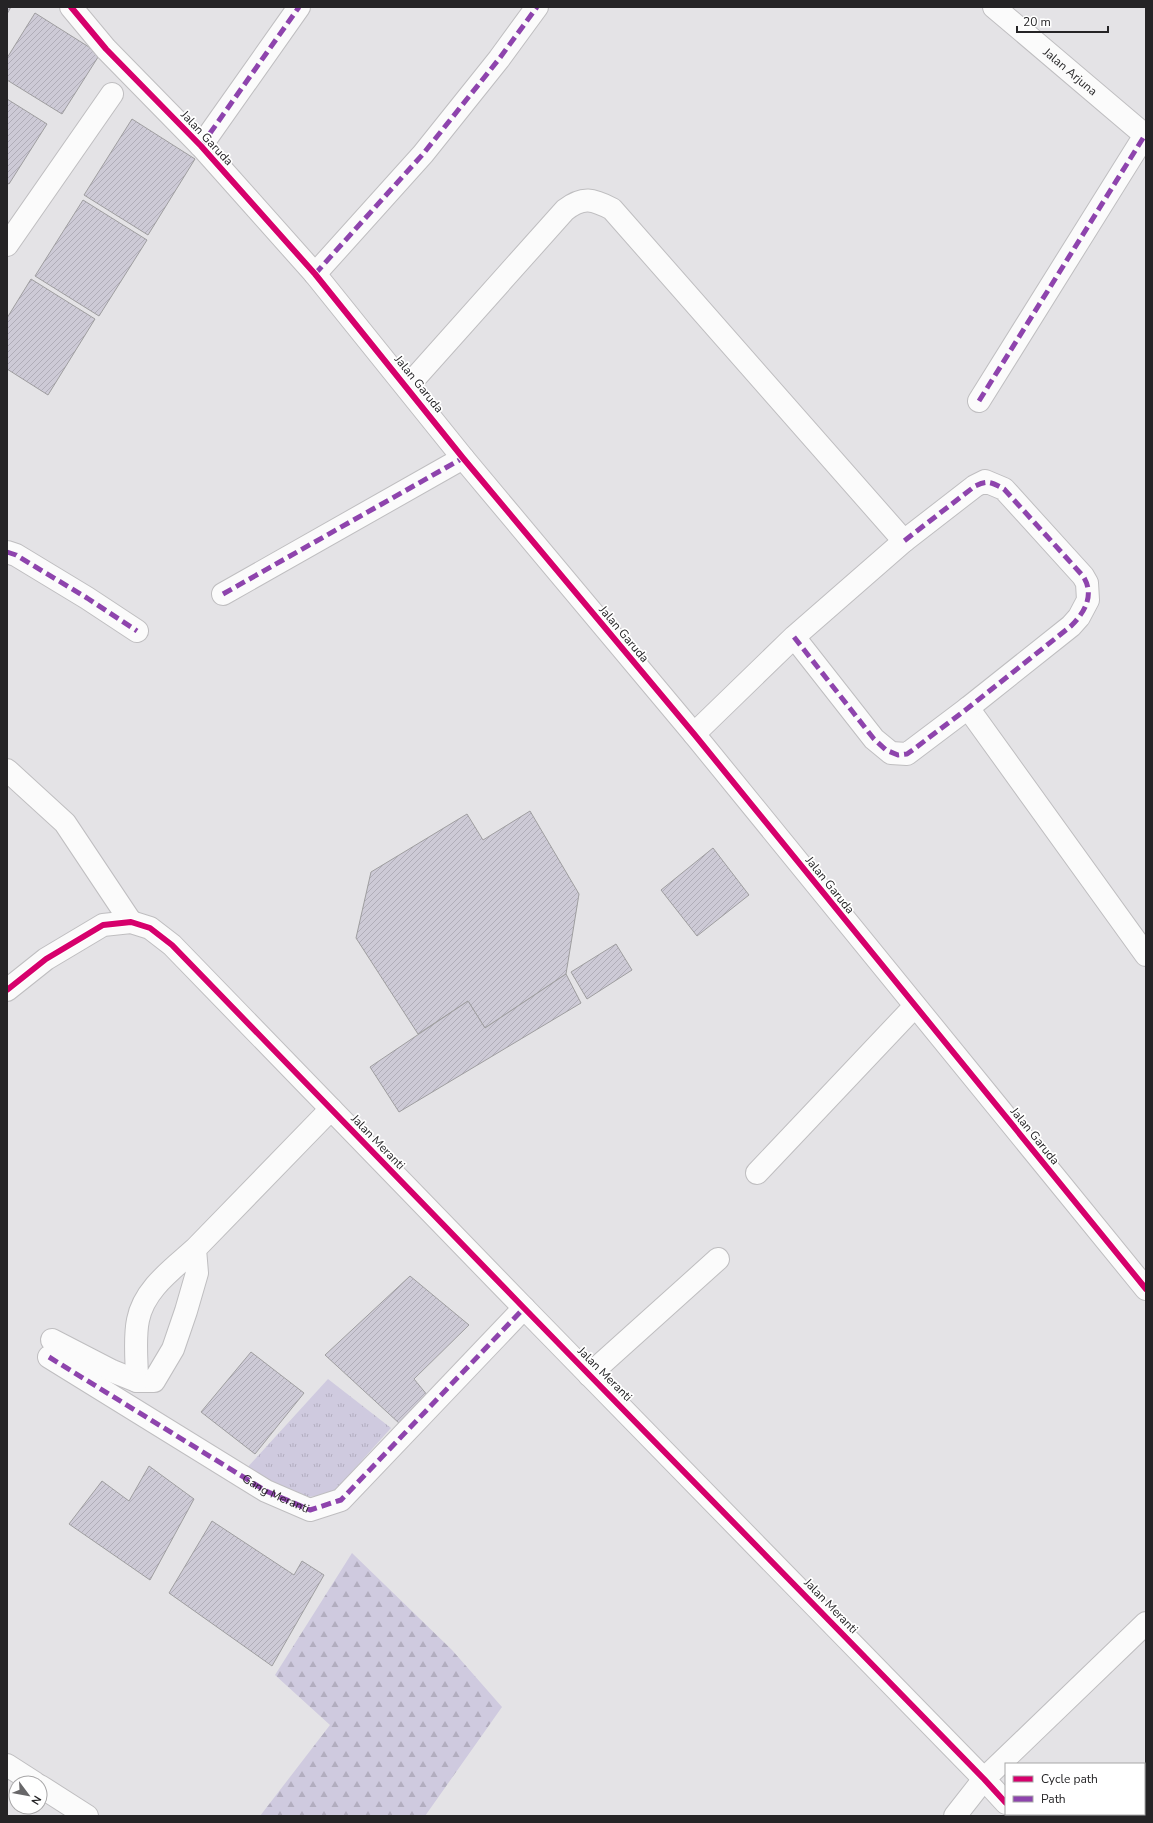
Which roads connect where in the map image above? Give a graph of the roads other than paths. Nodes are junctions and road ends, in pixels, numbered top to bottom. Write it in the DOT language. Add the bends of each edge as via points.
graph roads {
  1 [pos="71,7"];
  2 [pos="299,7"];
  3 [pos="537,7"];
  4 [pos="994,7"];
  5 [pos="112,94"];
  6 [pos="1146,136"];
  7 [pos="201,146"];
  8 [pos="7,245"];
  9 [pos="315,274"];
  10 [pos="407,387"];
  11 [pos="979,401"];
  12 [pos="463,458"];
  13 [pos="904,541"];
  14 [pos="7,552"];
  15 [pos="224,594"];
  16 [pos="137,631"];
  17 [pos="794,637"];
  18 [pos="968,708"];
  19 [pos="694,734"];
  20 [pos="7,770"];
  21 [pos="131,922"];
  22 [pos="1146,955"];
  23 [pos="7,990"];
  24 [pos="915,1006"];
  25 [pos="331,1109"];
  26 [pos="757,1173"];
  27 [pos="195,1249"];
  28 [pos="718,1259"];
  29 [pos="1146,1289"];
  30 [pos="524,1308"];
  31 [pos="589,1375"];
  32 [pos="137,1381"];
  33 [pos="1146,1623"];
  34 [pos="7,1765"];
  35 [pos="23,1775"];
  36 [pos="984,1779"];
  37 [pos="48,1791"];
  38 [pos="1005,1802"];
  39 [pos="84,1815"];
  40 [pos="955,1816"];
  1 -- 7 [label="street, Jalan Garuda" via="106,49"];
  2 -- 7 [label="street"];
  3 -- 9 [label="street" via="423,154"];
  4 -- 6 [label="street, Jalan Arjuna"];
  5 -- 8 [label="street"];
  6 -- 11 [label="street"];
  7 -- 9 [label="street, Jalan Garuda"];
  9 -- 10 [label="street, Jalan Garuda"];
  10 -- 12 [label="street, Jalan Garuda"];
  10 -- 13 [label="street" via="565,210 574,203 591,200 612,209"];
  12 -- 15 [label="street"];
  12 -- 19 [label="street, Jalan Garuda"];
  13 -- 17 [label="street"];
  13 -- 18 [label="street" via="985,481 1004,489 1088,583 1088,600 1079,617"];
  14 -- 16 [label="street" via="87,598"];
  17 -- 18 [label="street" via="874,739 891,753 907,754"];
  17 -- 19 [label="street"];
  18 -- 22 [label="street"];
  19 -- 24 [label="street, Jalan Garuda"];
  20 -- 21 [label="street" via="65,823"];
  21 -- 23 [label="street" via="103,925 46,960"];
  21 -- 25 [label="street, Jalan Meranti" via="150,928 172,945"];
  24 -- 26 [label="street"];
  24 -- 29 [label="street, Jalan Garuda"];
  25 -- 27 [label="street"];
  25 -- 30 [label="street, Jalan Meranti"];
  27 -- 32 [label="street" via="160,1281 145,1302 138,1319"];
  27 -- 32 [label="street" via="197,1273 173,1349 154,1382"];
  28 -- 31 [label="street"];
  30 -- 31 [label="street, Jalan Meranti"];
  30 -- 32 [label="street, Gang Meranti" via="341,1500 310,1510 266,1491 58,1353"];
  31 -- 36 [label="street, Jalan Meranti"];
  33 -- 36 [label="street"];
  34 -- 35 [label="street"];
  36 -- 38 [label="street, Jalan Meranti"];
  36 -- 40 [label="street"];
  37 -- 39 [label="street"];
}
